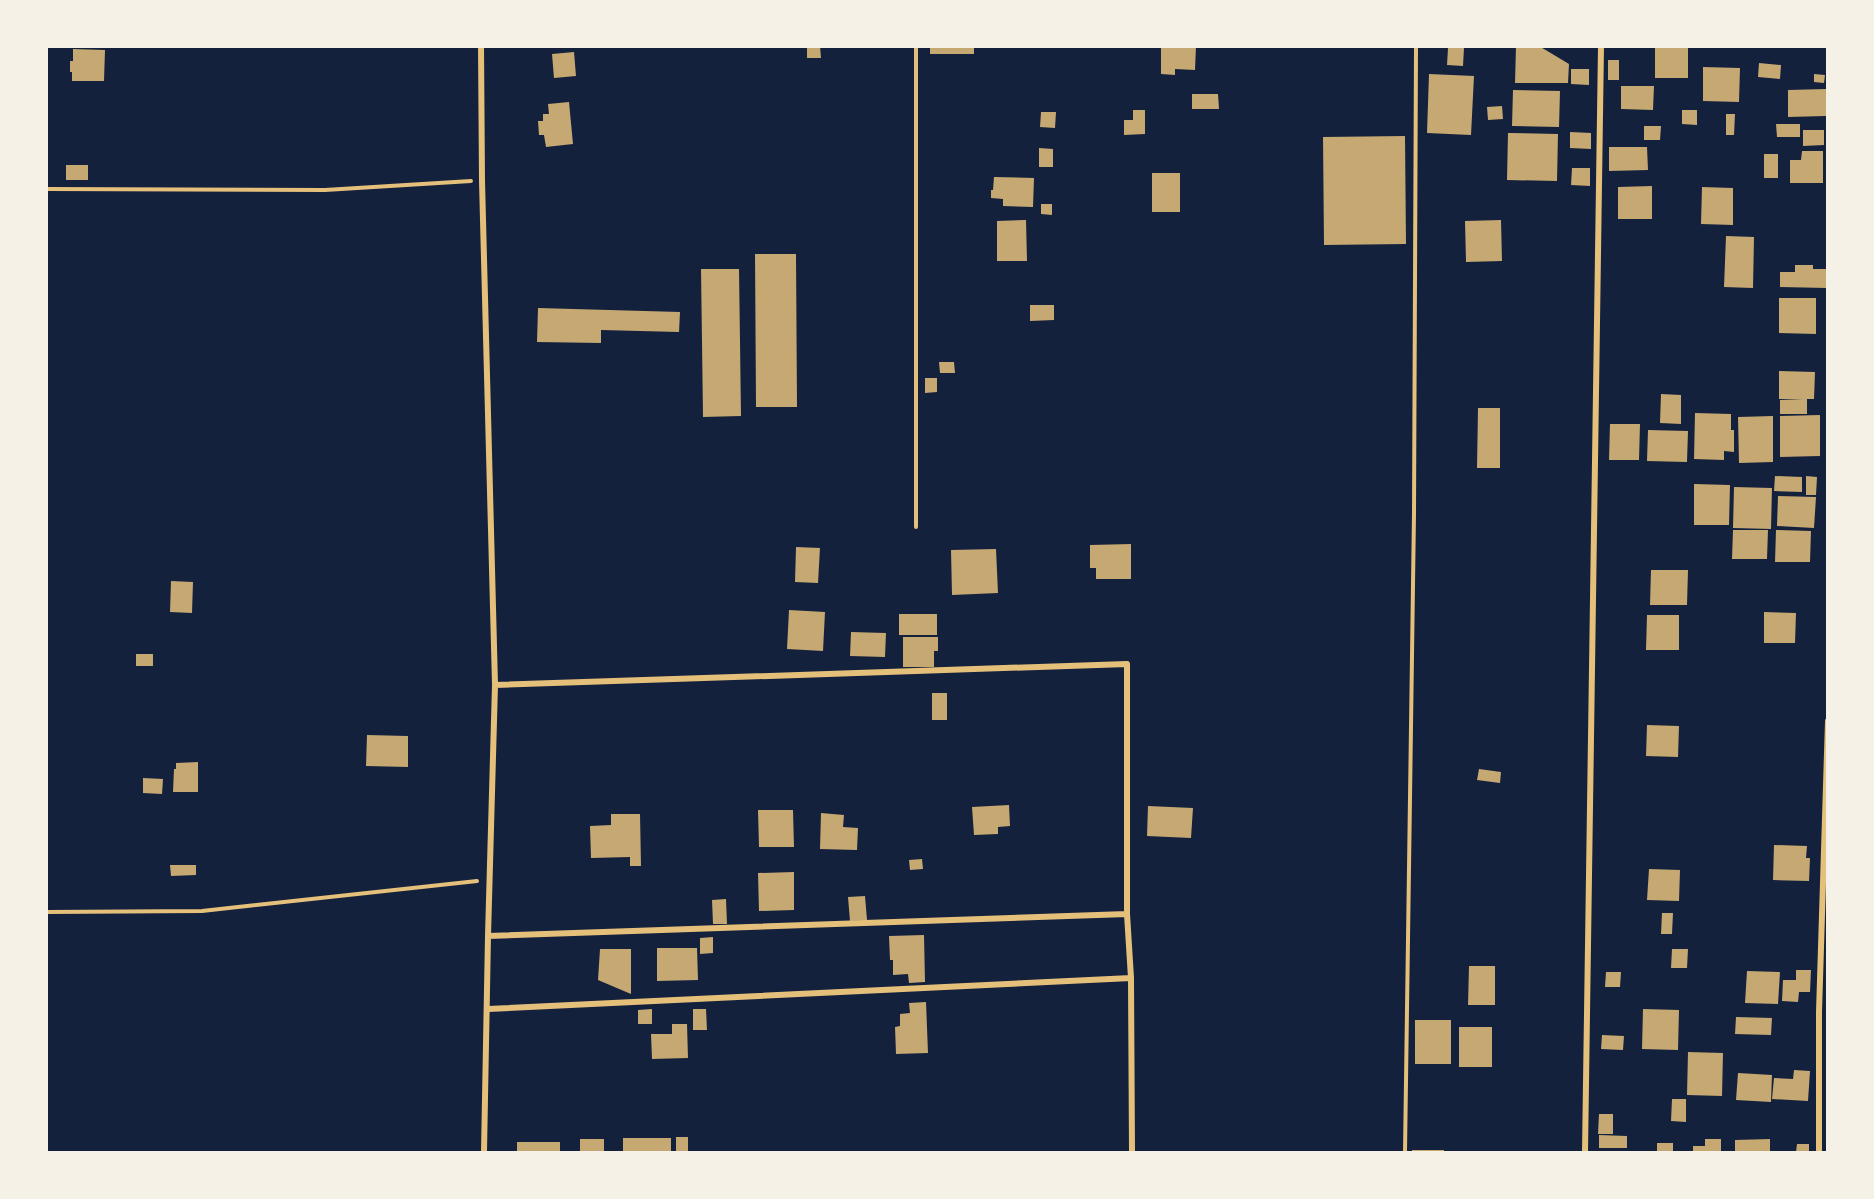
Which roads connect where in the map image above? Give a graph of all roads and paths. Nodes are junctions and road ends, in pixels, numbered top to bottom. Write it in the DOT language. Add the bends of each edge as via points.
graph roads {
  1 [pos="481,46"];
  2 [pos="916,46"];
  3 [pos="1416,46"];
  4 [pos="1601,46"];
  5 [pos="482,180"];
  6 [pos="46,189"];
  7 [pos="916,527"];
  8 [pos="495,685"];
  9 [pos="1827,721"];
  10 [pos="490,880"];
  11 [pos="46,912"];
  12 [pos="1127,914"];
  13 [pos="488,936"];
  14 [pos="1131,978"];
  15 [pos="488,1009"];
  16 [pos="484,1152"];
  17 [pos="1132,1152"];
  18 [pos="1405,1152"];
  19 [pos="1585,1152"];
  20 [pos="1819,1152"];
  1 -- 5 [label="street"];
  2 -- 7 [label="path"];
  3 -- 18 [label="path"];
  4 -- 19 [label="street"];
  5 -- 6 [label="path" via="326,190"];
  5 -- 8 [label="street"];
  8 -- 10 [label="street"];
  8 -- 12 [label="street" via="1127,664"];
  9 -- 20 [label="street" via="1818,1012"];
  10 -- 11 [label="path" via="202,911"];
  10 -- 13 [label="street"];
  12 -- 13 [label="street"];
  12 -- 14 [label="street"];
  13 -- 15 [label="street"];
  14 -- 15 [label="street"];
  14 -- 17 [label="street"];
  15 -- 16 [label="street"];
}
